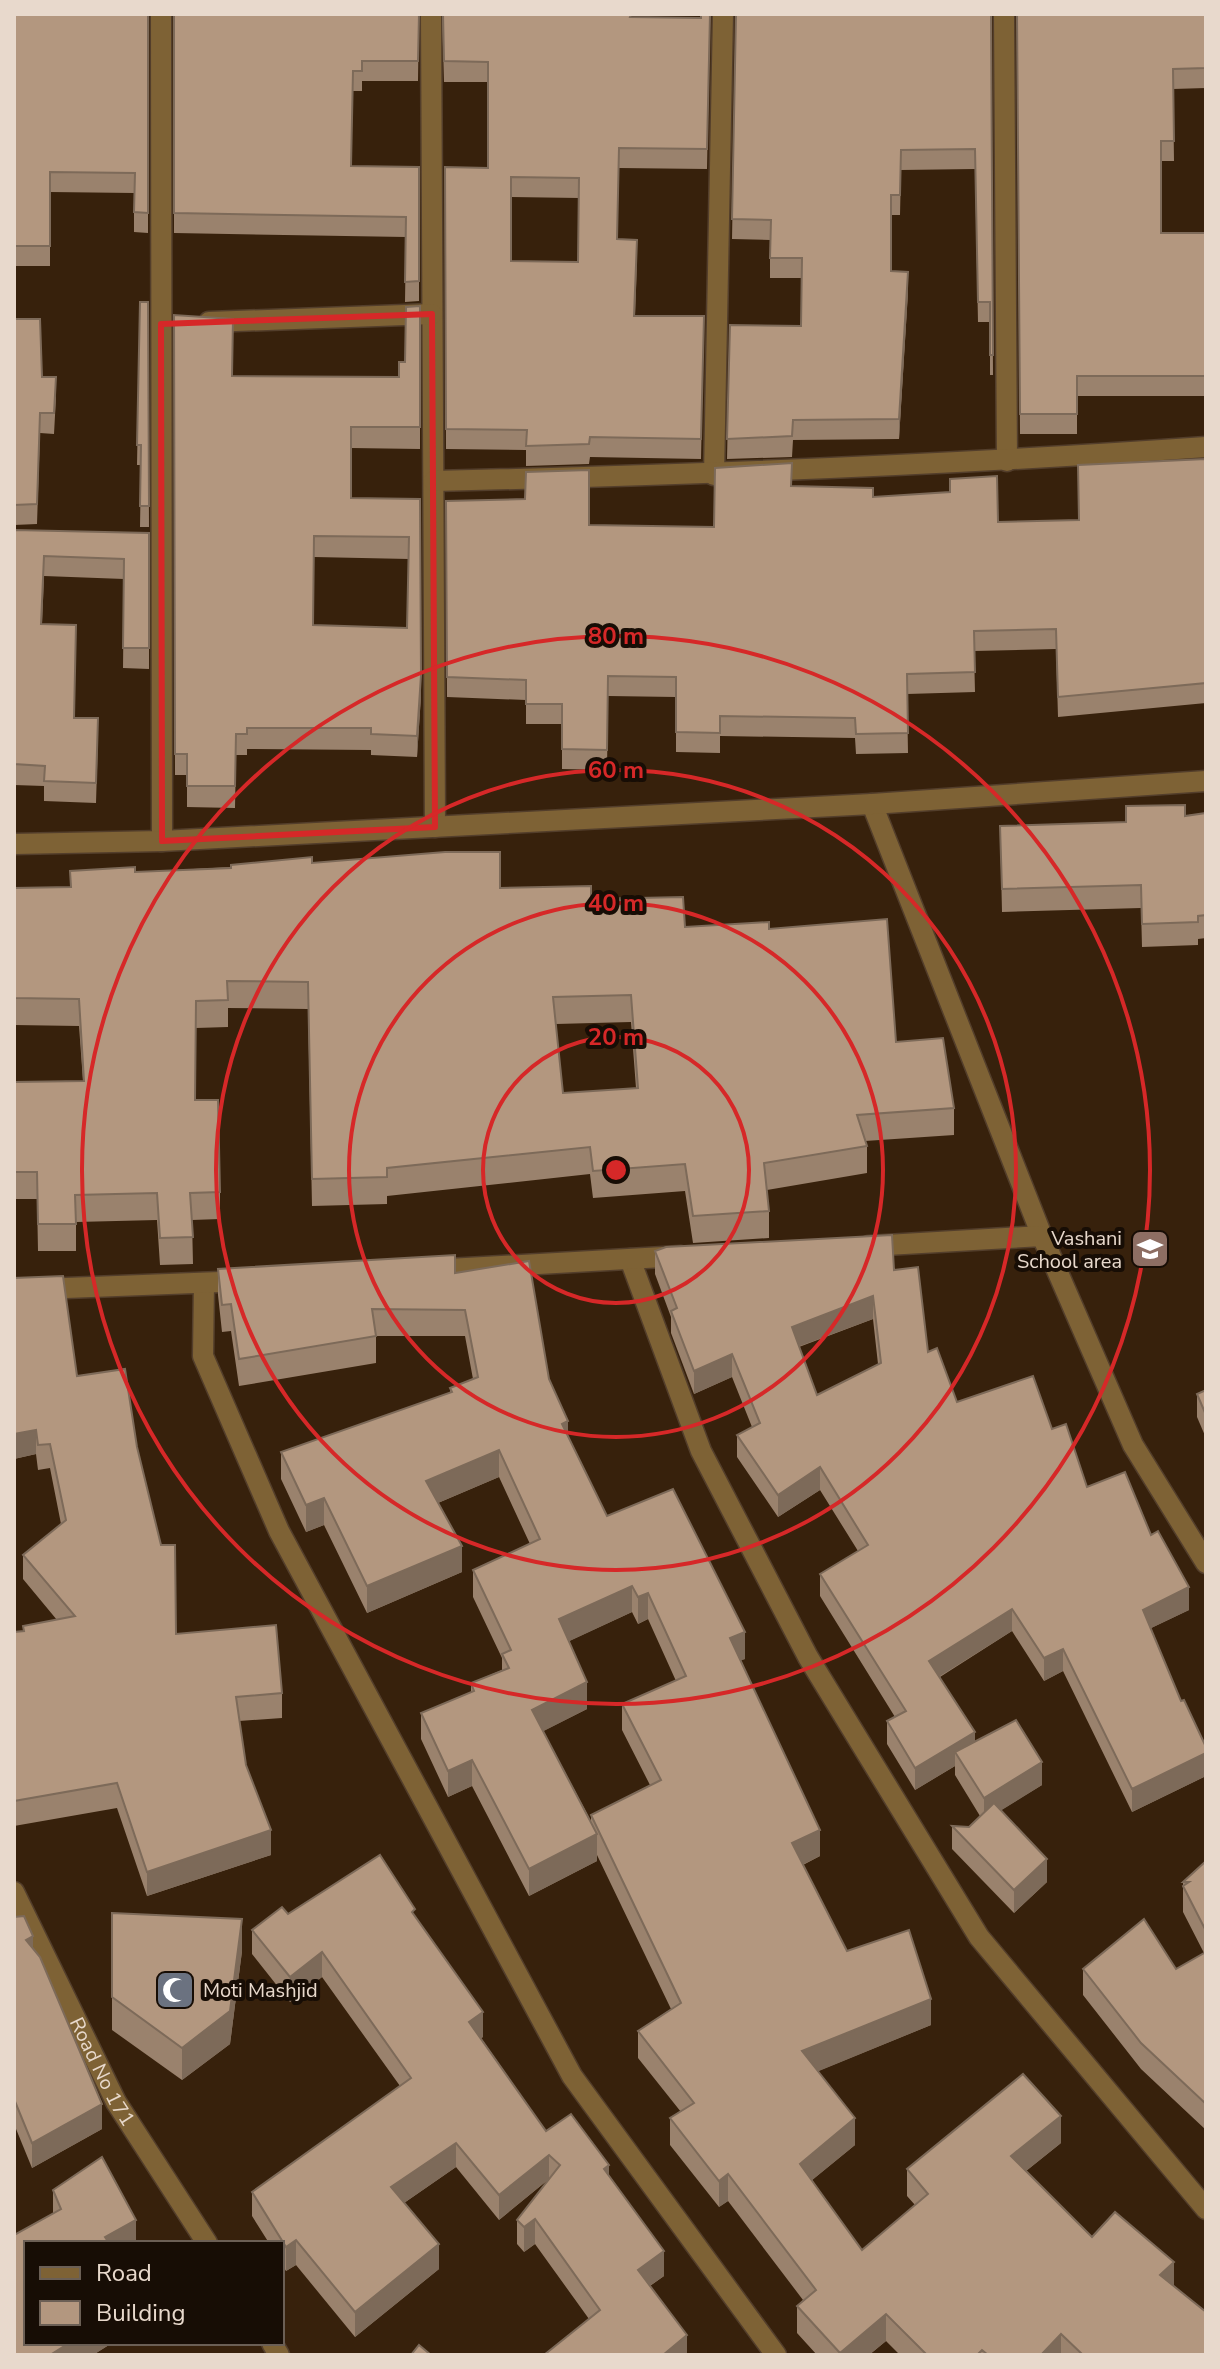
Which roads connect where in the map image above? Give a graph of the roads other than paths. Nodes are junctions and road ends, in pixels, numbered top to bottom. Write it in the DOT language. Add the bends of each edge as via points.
graph roads {
  1 [pos="161,14"];
  2 [pos="431,14"];
  3 [pos="723,14"];
  4 [pos="1004,14"];
  5 [pos="432,314"];
  6 [pos="177,323"];
  7 [pos="1206,447"];
  8 [pos="1007,461"];
  9 [pos="714,475"];
  10 [pos="434,481"];
  11 [pos="1206,781"];
  12 [pos="872,804"];
  13 [pos="435,827"];
  14 [pos="162,841"];
  15 [pos="14,844"];
  16 [pos="1042,1236"];
  17 [pos="852,1247"];
  18 [pos="710,1255"];
  19 [pos="630,1259"];
  20 [pos="409,1271"];
  21 [pos="267,1280"];
  22 [pos="204,1283"];
  23 [pos="14,1290"];
  24 [pos="1206,1563"];
  25 [pos="14,1892"];
  26 [pos="1206,2209"];
  27 [pos="206,2241"];
  28 [pos="776,2355"];
  1 -- 6 [label="street"];
  2 -- 5 [label="street"];
  3 -- 9 [label="street"];
  4 -- 8 [label="street"];
  5 -- 6 [label="street"];
  5 -- 10 [label="street"];
  6 -- 14 [label="street" via="154,540"];
  7 -- 8 [label="street"];
  8 -- 9 [label="street"];
  9 -- 10 [label="street"];
  10 -- 13 [label="street"];
  11 -- 12 [label="street"];
  12 -- 13 [label="street"];
  12 -- 16 [label="street"];
  13 -- 14 [label="street"];
  14 -- 15 [label="street"];
  16 -- 17 [label="street"];
  16 -- 24 [label="street" via="1133,1445"];
  18 -- 19 [label="street"];
  19 -- 20 [label="street"];
  19 -- 26 [label="street" via="701,1451 816,1671 979,1937"];
  21 -- 22 [label="street"];
  22 -- 23 [label="street"];
  22 -- 28 [label="street" via="203,1356 279,1531 572,2076"];
  25 -- 27 [label="street, Road No 171" via="116,2102"];
}
